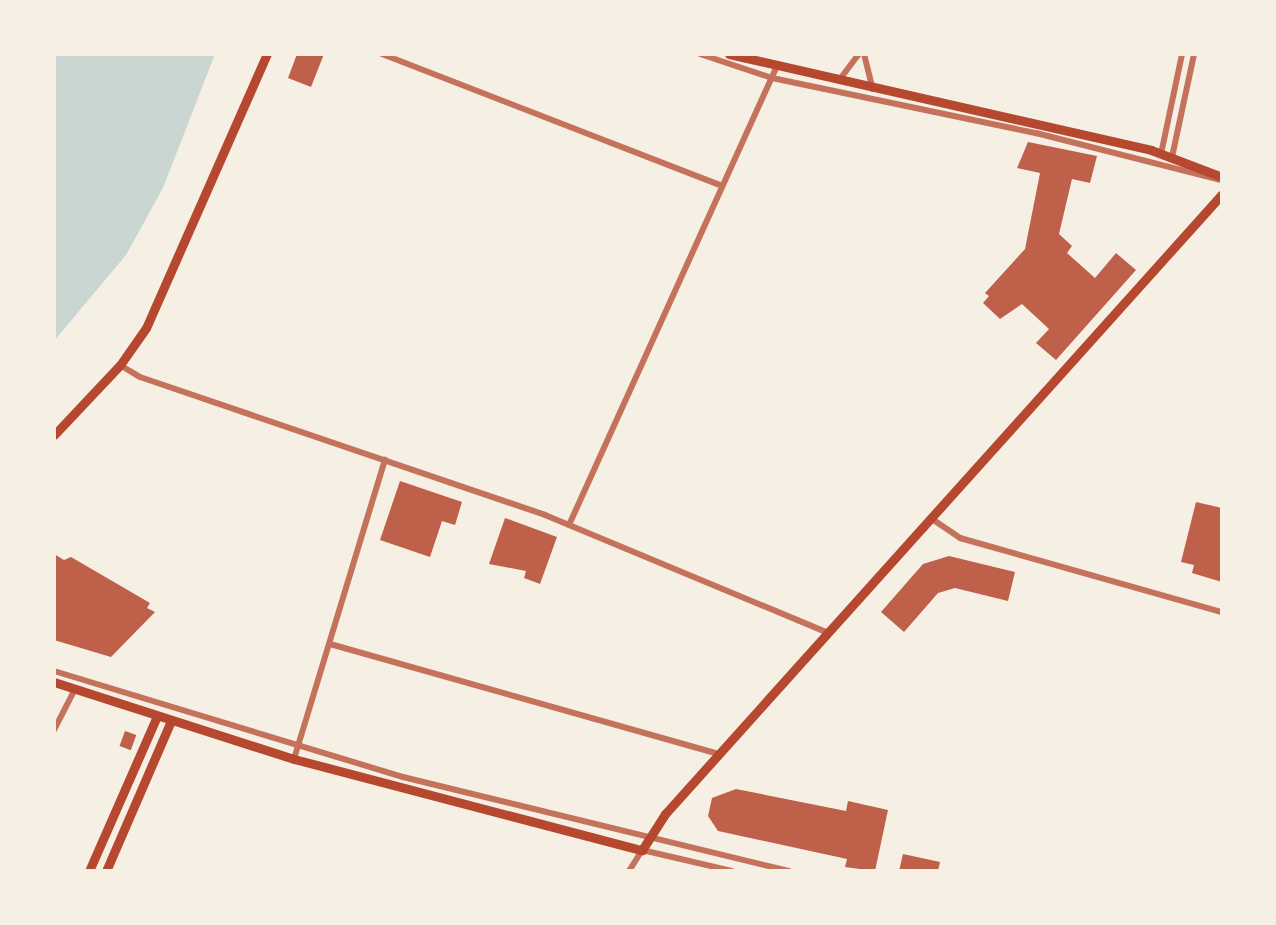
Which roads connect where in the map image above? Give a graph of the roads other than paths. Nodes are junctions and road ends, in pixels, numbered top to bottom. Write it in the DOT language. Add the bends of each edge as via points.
graph roads {
  1 [pos="267,54"];
  2 [pos="382,54"];
  3 [pos="700,54"];
  4 [pos="729,54"];
  5 [pos="862,54"];
  6 [pos="1182,54"];
  7 [pos="1194,54"];
  8 [pos="774,73"];
  9 [pos="839,80"];
  10 [pos="873,89"];
  11 [pos="1161,154"];
  12 [pos="1172,157"];
  13 [pos="1222,178"];
  14 [pos="720,185"];
  15 [pos="1222,194"];
  16 [pos="120,365"];
  17 [pos="54,435"];
  18 [pos="385,460"];
  19 [pos="932,519"];
  20 [pos="569,525"];
  21 [pos="1222,612"];
  22 [pos="829,633"];
  23 [pos="330,644"];
  24 [pos="54,671"];
  25 [pos="54,682"];
  26 [pos="75,689"];
  27 [pos="168,706"];
  28 [pos="157,716"];
  29 [pos="171,721"];
  30 [pos="54,730"];
  31 [pos="298,747"];
  32 [pos="719,754"];
  33 [pos="294,759"];
  34 [pos="648,840"];
  35 [pos="642,850"];
  36 [pos="89,871"];
  37 [pos="106,871"];
  38 [pos="629,871"];
  39 [pos="732,871"];
  40 [pos="790,871"];
  1 -- 16 [label="main road" via="146,328"];
  2 -- 14 [label="street"];
  3 -- 8 [label="street"];
  4 -- 8 [label="main road"];
  5 -- 9 [label="street"];
  5 -- 10 [label="street"];
  6 -- 11 [label="street"];
  7 -- 12 [label="street"];
  8 -- 9 [label="main road"];
  8 -- 13 [label="street"];
  8 -- 14 [label="street"];
  9 -- 10 [label="main road"];
  10 -- 11 [label="main road"];
  11 -- 12 [label="main road"];
  12 -- 13 [label="main road"];
  14 -- 20 [label="street"];
  15 -- 19 [label="main road"];
  16 -- 17 [label="main road"];
  16 -- 18 [label="street" via="140,377"];
  18 -- 20 [label="street"];
  18 -- 23 [label="street"];
  19 -- 21 [label="street" via="960,538"];
  19 -- 22 [label="main road"];
  20 -- 22 [label="street"];
  22 -- 32 [label="main road"];
  23 -- 31 [label="street"];
  23 -- 32 [label="street"];
  24 -- 27 [label="street"];
  25 -- 26 [label="main road"];
  26 -- 28 [label="main road"];
  26 -- 30 [label="street"];
  27 -- 28 [label="street"];
  27 -- 31 [label="street"];
  28 -- 29 [label="main road"];
  28 -- 36 [label="main road"];
  29 -- 33 [label="main road"];
  29 -- 37 [label="main road"];
  31 -- 33 [label="street"];
  31 -- 34 [label="street"];
  32 -- 34 [label="main road"];
  33 -- 35 [label="main road"];
  34 -- 35 [label="main road"];
  34 -- 40 [label="street"];
  35 -- 38 [label="street"];
  35 -- 39 [label="street"];
}
